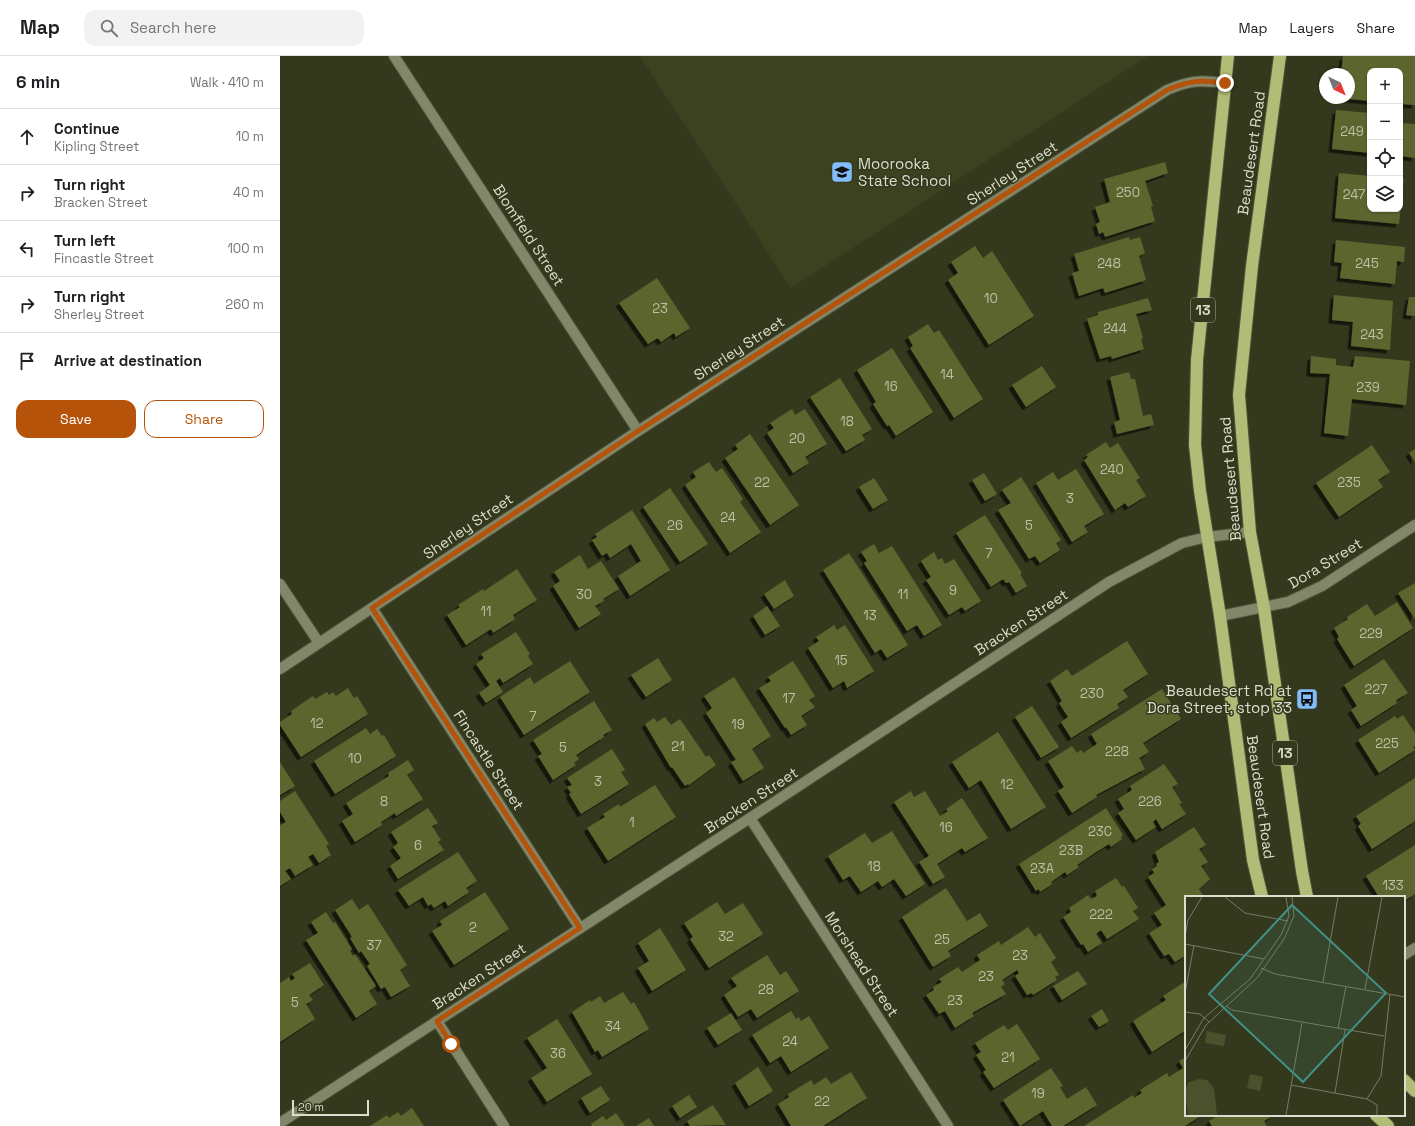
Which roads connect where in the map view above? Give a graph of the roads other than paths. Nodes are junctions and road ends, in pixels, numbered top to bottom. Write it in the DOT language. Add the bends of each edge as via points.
graph roads {
  1 [pos="394,56"];
  2 [pos="1228,56"];
  3 [pos="1280,56"];
  4 [pos="1225,83"];
  5 [pos="638,431"];
  6 [pos="1415,525"];
  7 [pos="1250,532"];
  8 [pos="1207,537"];
  9 [pos="280,584"];
  10 [pos="372,608"];
  11 [pos="1264,608"];
  12 [pos="1220,616"];
  13 [pos="319,643"];
  14 [pos="280,669"];
  15 [pos="750,818"];
  16 [pos="1262,896"];
  17 [pos="1307,896"];
  18 [pos="580,928"];
  19 [pos="1415,948"];
  20 [pos="1405,954"];
  21 [pos="437,1021"];
  22 [pos="1405,1081"];
  23 [pos="1415,1091"];
  24 [pos="1377,1116"];
  25 [pos="280,1123"];
  26 [pos="504,1126"];
  27 [pos="948,1126"];
  28 [pos="1388,1126"];
  1 -- 5 [label="street, Blomfield Street"];
  2 -- 4 [label="highway, Beaudesert Road / 13"];
  3 -- 7 [label="highway, Beaudesert Road / 13" via="1252,266 1239,395"];
  4 -- 5 [label="street, Sherley Street" via="1200,80 1185,82 1167,90"];
  4 -- 8 [label="highway, Beaudesert Road / 13" via="1197,360 1196,445"];
  5 -- 10 [label="street, Sherley Street"];
  6 -- 11 [label="street, Dora Street" via="1322,586 1288,602"];
  7 -- 8 [label="street, Bracken Street"];
  7 -- 11 [label="highway, Beaudesert Road / 13"];
  8 -- 12 [label="highway, Beaudesert Road / 13"];
  8 -- 15 [label="street, Bracken Street" via="1182,543 1109,582"];
  9 -- 13 [label="street"];
  10 -- 13 [label="street, Sherley Street"];
  10 -- 18 [label="street, Fincastle Street"];
  11 -- 12 [label="street, Dora Street"];
  11 -- 17 [label="highway, Beaudesert Road / 13"];
  12 -- 16 [label="highway, Beaudesert Road / 13" via="1253,860"];
  13 -- 14 [label="street, Sherley Street"];
  15 -- 18 [label="street, Bracken Street"];
  15 -- 27 [label="street, Morshead Street"];
  18 -- 21 [label="street, Bracken Street"];
  19 -- 20 [label="street"];
  21 -- 25 [label="street, Bracken Street"];
  21 -- 26 [label="street"];
  22 -- 23 [label="highway"];
  24 -- 28 [label="highway"];
}
